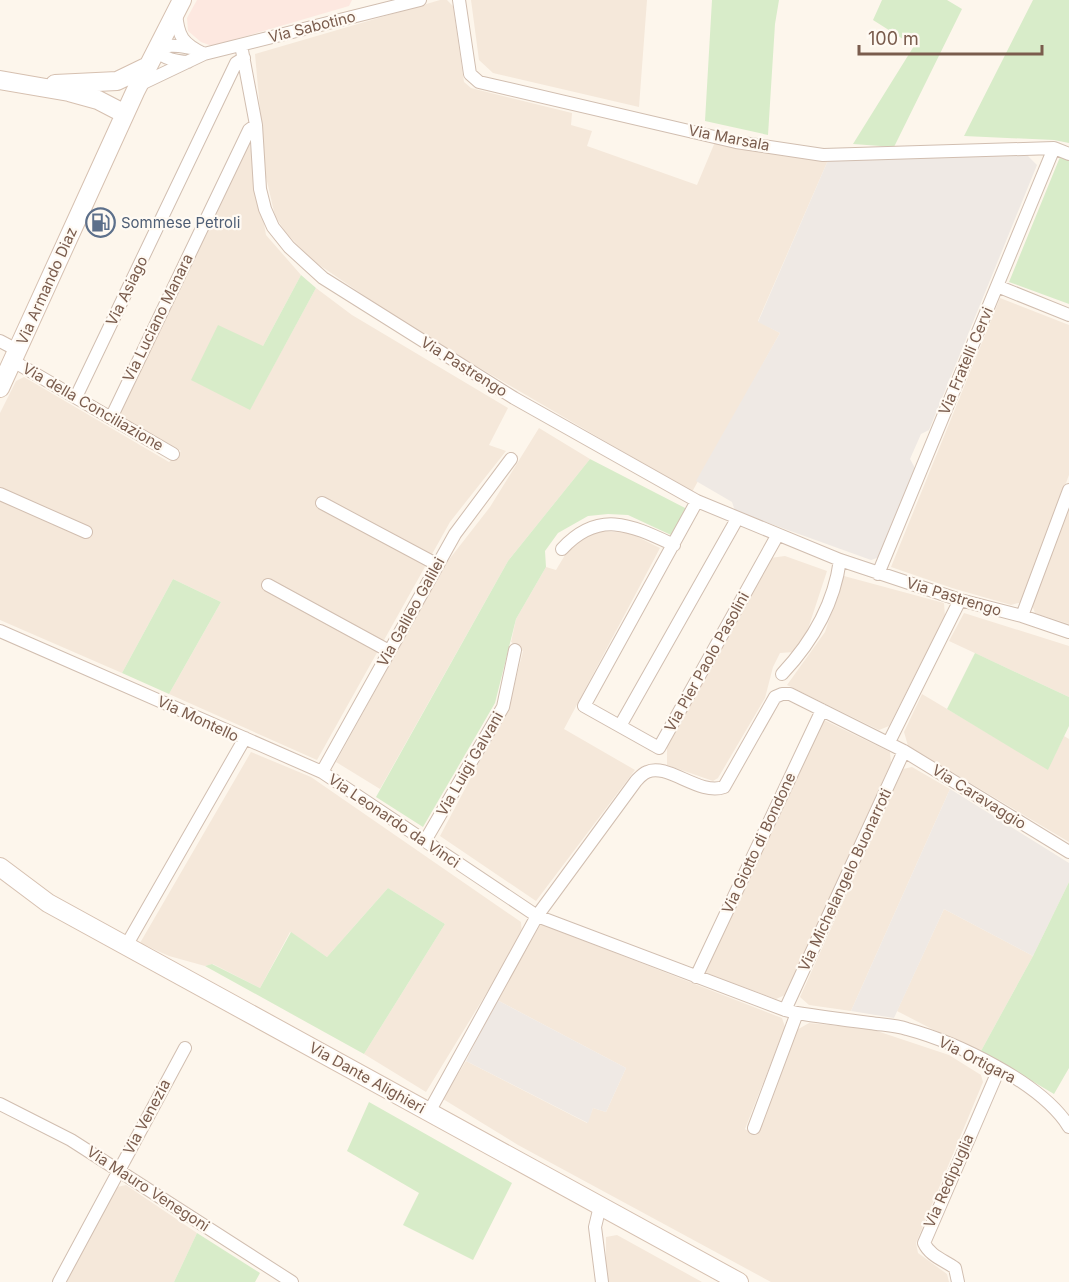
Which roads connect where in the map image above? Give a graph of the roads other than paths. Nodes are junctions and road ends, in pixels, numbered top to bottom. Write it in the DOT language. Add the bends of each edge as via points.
graph roads {
  1 [pos="420,0"];
  2 [pos="459,0"];
  3 [pos="179,6"];
  4 [pos="242,45"];
  5 [pos="199,51"];
  6 [pos="152,58"];
  7 [pos="244,58"];
  8 [pos="188,62"];
  9 [pos="0,80"];
  10 [pos="104,82"];
  11 [pos="138,85"];
  12 [pos="35,86"];
  13 [pos="125,114"];
  14 [pos="256,125"];
  15 [pos="1054,148"];
  16 [pos="1069,154"];
  17 [pos="997,286"];
  18 [pos="1069,315"];
  19 [pos="0,341"];
  20 [pos="16,356"];
  21 [pos="0,388"];
  22 [pos="76,398"];
  23 [pos="111,418"];
  24 [pos="173,454"];
  25 [pos="511,459"];
  26 [pos="1069,490"];
  27 [pos="0,494"];
  28 [pos="697,501"];
  29 [pos="322,502"];
  30 [pos="737,519"];
  31 [pos="86,532"];
  32 [pos="777,536"];
  33 [pos="674,545"];
  34 [pos="562,549"];
  35 [pos="840,560"];
  36 [pos="438,565"];
  37 [pos="878,573"];
  38 [pos="268,585"];
  39 [pos="960,600"];
  40 [pos="1022,616"];
  41 [pos="0,630"];
  42 [pos="1069,632"];
  43 [pos="515,650"];
  44 [pos="389,651"];
  45 [pos="782,674"];
  46 [pos="822,710"];
  47 [pos="620,726"];
  48 [pos="245,738"];
  49 [pos="889,742"];
  50 [pos="904,751"];
  51 [pos="322,772"];
  52 [pos="425,841"];
  53 [pos="1069,852"];
  54 [pos="0,867"];
  55 [pos="537,916"];
  56 [pos="126,946"];
  57 [pos="696,977"];
  58 [pos="791,1012"];
  59 [pos="185,1048"];
  60 [pos="999,1069"];
  61 [pos="0,1104"];
  62 [pos="429,1112"];
  63 [pos="1069,1127"];
  64 [pos="754,1128"];
  65 [pos="119,1170"];
  66 [pos="600,1206"];
  67 [pos="59,1282"];
  68 [pos="292,1282"];
  69 [pos="602,1282"];
  70 [pos="739,1282"];
  71 [pos="958,1282"];
  1 -- 4 [label="street, Via Sabotino"];
  2 -- 15 [label="street, Via Marsala" via="470,74 479,82 736,142 823,155"];
  3 -- 5 [label="street" via="177,30 183,40"];
  3 -- 6 [label="street, Via Armando Diaz"];
  4 -- 5 [label="street, Via Sabotino"];
  4 -- 7 [label="street, Via Pastrengo"];
  5 -- 6 [label="street, Via Sabotino" via="163,46"];
  5 -- 8 [label="street, Via Sabotino"];
  6 -- 8 [label="street"];
  6 -- 10 [label="street" via="117,81"];
  6 -- 11 [label="street, Via Armando Diaz"];
  7 -- 14 [label="street, Via Pastrengo"];
  7 -- 22 [label="street, Via Asiago" via="236,63"];
  8 -- 11 [label="street, Via Sabotino"];
  9 -- 12 [label="street"];
  10 -- 12 [label="street"];
  10 -- 13 [label="street" via="118,90"];
  11 -- 13 [label="street, Via Armando Diaz"];
  12 -- 13 [label="street" via="98,100"];
  13 -- 20 [label="street, Via Armando Diaz"];
  14 -- 23 [label="street, Via Luciano Manara" via="249,130"];
  14 -- 28 [label="street, Via Pastrengo" via="265,209 273,227 304,262 323,278 514,398"];
  15 -- 16 [label="street, Via Marsala"];
  15 -- 17 [label="street, Via Fratelli Cervi"];
  17 -- 18 [label="street"];
  17 -- 37 [label="street, Via Fratelli Cervi"];
  19 -- 20 [label="street, Via della Conciliazione"];
  20 -- 21 [label="street, Via Armando Diaz"];
  20 -- 22 [label="street, Via della Conciliazione"];
  22 -- 23 [label="street, Via della Conciliazione"];
  23 -- 24 [label="street, Via della Conciliazione"];
  25 -- 36 [label="street, Via Galileo Galilei" via="455,534"];
  26 -- 40 [label="street"];
  27 -- 31 [label="street"];
  28 -- 30 [label="street, Via Pastrengo"];
  28 -- 33 [label="street, Via Pier Paolo Pasolini"];
  29 -- 36 [label="street"];
  30 -- 32 [label="street, Via Pastrengo"];
  30 -- 47 [label="street"];
  32 -- 35 [label="street, Via Pastrengo"];
  32 -- 47 [label="street, Via Pier Paolo Pasolini" via="659,748"];
  33 -- 34 [label="street" via="632,526 611,524 592,526"];
  33 -- 47 [label="street, Via Pier Paolo Pasolini" via="584,706"];
  35 -- 37 [label="street, Via Pastrengo"];
  35 -- 45 [label="street" via="820,624"];
  36 -- 44 [label="street, Via Galileo Galilei"];
  37 -- 39 [label="street, Via Pastrengo"];
  38 -- 44 [label="street"];
  39 -- 40 [label="street, Via Pastrengo"];
  39 -- 49 [label="street"];
  40 -- 42 [label="street, Via Pastrengo"];
  41 -- 48 [label="street, Via Montello"];
  43 -- 52 [label="street, Via Luigi Galvani" via="503,707"];
  44 -- 51 [label="street, Via Galileo Galilei"];
  46 -- 49 [label="street, Via Caravaggio"];
  46 -- 55 [label="street, Via Caravaggio" via="790,694 775,698 730,779 716,790 658,770 643,774"];
  46 -- 57 [label="street, Via Giotto di Bondone"];
  48 -- 51 [label="street, Via Leonardo da Vinci"];
  48 -- 56 [label="street, Via Montello"];
  49 -- 50 [label="street, Via Caravaggio"];
  50 -- 53 [label="street, Via Caravaggio"];
  50 -- 58 [label="street, Via Michelangelo Buonarroti"];
  51 -- 52 [label="street, Via Leonardo da Vinci"];
  52 -- 55 [label="street, Via Leonardo da Vinci"];
  54 -- 56 [label="street, Via Dante Alighieri" via="48,903"];
  55 -- 57 [label="street, Via Ortigara"];
  55 -- 62 [label="street"];
  56 -- 62 [label="street, Via Dante Alighieri"];
  57 -- 58 [label="street, Via Ortigara"];
  58 -- 60 [label="street, Via Ortigara" via="905,1028 955,1045"];
  58 -- 64 [label="street"];
  59 -- 65 [label="street, Via Venezia"];
  60 -- 63 [label="street, Via Ortigara" via="1045,1099"];
  60 -- 71 [label="street, Via Redipuglia" via="924,1243 932,1254 956,1268"];
  61 -- 65 [label="street, Via Mauro Venegoni"];
  62 -- 66 [label="street, Via Dante Alighieri"];
  65 -- 67 [label="street, Via Venezia"];
  65 -- 68 [label="street, Via Mauro Venegoni"];
  66 -- 69 [label="street" via="595,1227"];
  66 -- 70 [label="street, Via Dante Alighieri"];
}
